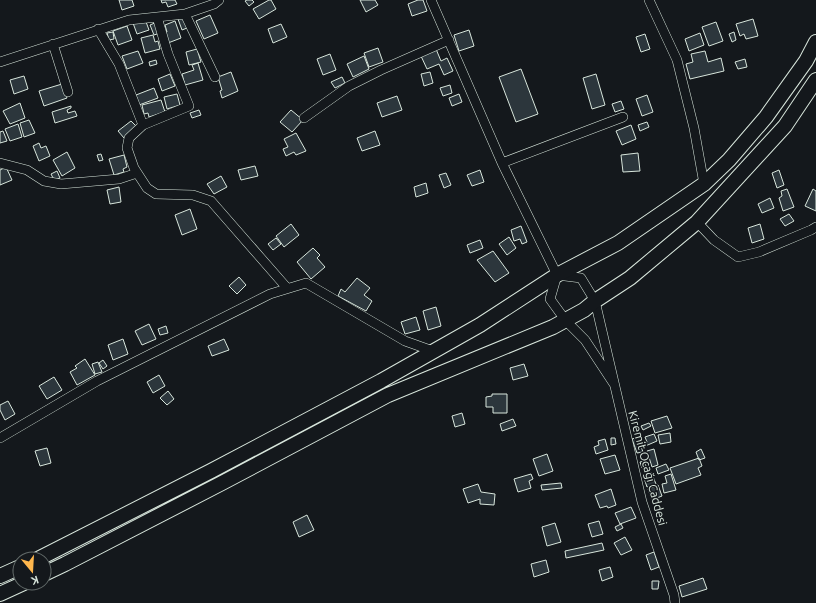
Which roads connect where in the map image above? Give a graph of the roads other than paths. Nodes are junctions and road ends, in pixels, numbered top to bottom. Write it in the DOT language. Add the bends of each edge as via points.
graph roads {
  1 [pos="219,0"];
  2 [pos="431,0"];
  3 [pos="649,0"];
  4 [pos="185,14"];
  5 [pos="157,17"];
  6 [pos="98,29"];
  7 [pos="449,40"];
  8 [pos="816,42"];
  9 [pos="53,44"];
  10 [pos="0,62"];
  11 [pos="215,77"];
  12 [pos="816,80"];
  13 [pos="68,92"];
  14 [pos="623,117"];
  15 [pos="304,118"];
  16 [pos="143,125"];
  17 [pos="0,163"];
  18 [pos="502,163"];
  19 [pos="137,173"];
  20 [pos="704,184"];
  21 [pos="697,222"];
  22 [pos="816,227"];
  23 [pos="557,275"];
  24 [pos="287,288"];
  25 [pos="595,301"];
  26 [pos="566,321"];
  27 [pos="433,351"];
  28 [pos="614,384"];
  29 [pos="0,438"];
  30 [pos="52,552"];
  31 [pos="52,570"];
  32 [pos="12,571"];
  33 [pos="0,576"];
  34 [pos="12,588"];
  35 [pos="0,594"];
  36 [pos="675,603"];
  1 -- 4 [label="street"];
  2 -- 7 [label="street"];
  3 -- 20 [label="street" via="677,60 694,128"];
  4 -- 5 [label="street"];
  4 -- 11 [label="street"];
  5 -- 6 [label="street" via="129,20"];
  5 -- 16 [label="street" via="168,54 189,106"];
  6 -- 9 [label="street"];
  6 -- 16 [label="street" via="119,64"];
  7 -- 15 [label="street" via="349,86"];
  7 -- 18 [label="street"];
  8 -- 20 [label="highway" via="806,61 766,117 729,160"];
  9 -- 10 [label="street"];
  9 -- 13 [label="street"];
  12 -- 21 [label="highway" via="785,126"];
  14 -- 18 [label="street"];
  16 -- 19 [label="street" via="129,138 127,148"];
  17 -- 19 [label="street" via="27,170 44,181 61,184 119,179"];
  18 -- 23 [label="street"];
  19 -- 24 [label="street" via="147,188 156,194 193,195 211,201"];
  20 -- 23 [label="highway" via="618,243"];
  21 -- 22 [label="street" via="714,240 738,257 759,252"];
  21 -- 25 [label="highway" via="630,278"];
  23 -- 25 [label="street, Kiremit Ocağı Caddesi" via="581,278"];
  23 -- 26 [label="street" via="550,299"];
  23 -- 27 [label="highway" via="480,325"];
  24 -- 27 [label="street" via="306,283 405,341"];
  24 -- 29 [label="street" via="270,294 97,381"];
  25 -- 26 [label="highway"];
  25 -- 28 [label="street, Kiremit Ocağı Caddesi"];
  26 -- 28 [label="street" via="585,340"];
  26 -- 31 [label="highway" via="388,395"];
  27 -- 30 [label="highway" via="211,471"];
  28 -- 36 [label="street, Kiremit Ocağı Caddesi" via="642,502"];
  32 -- 33 [label="highway"];
  34 -- 35 [label="highway"];
}
